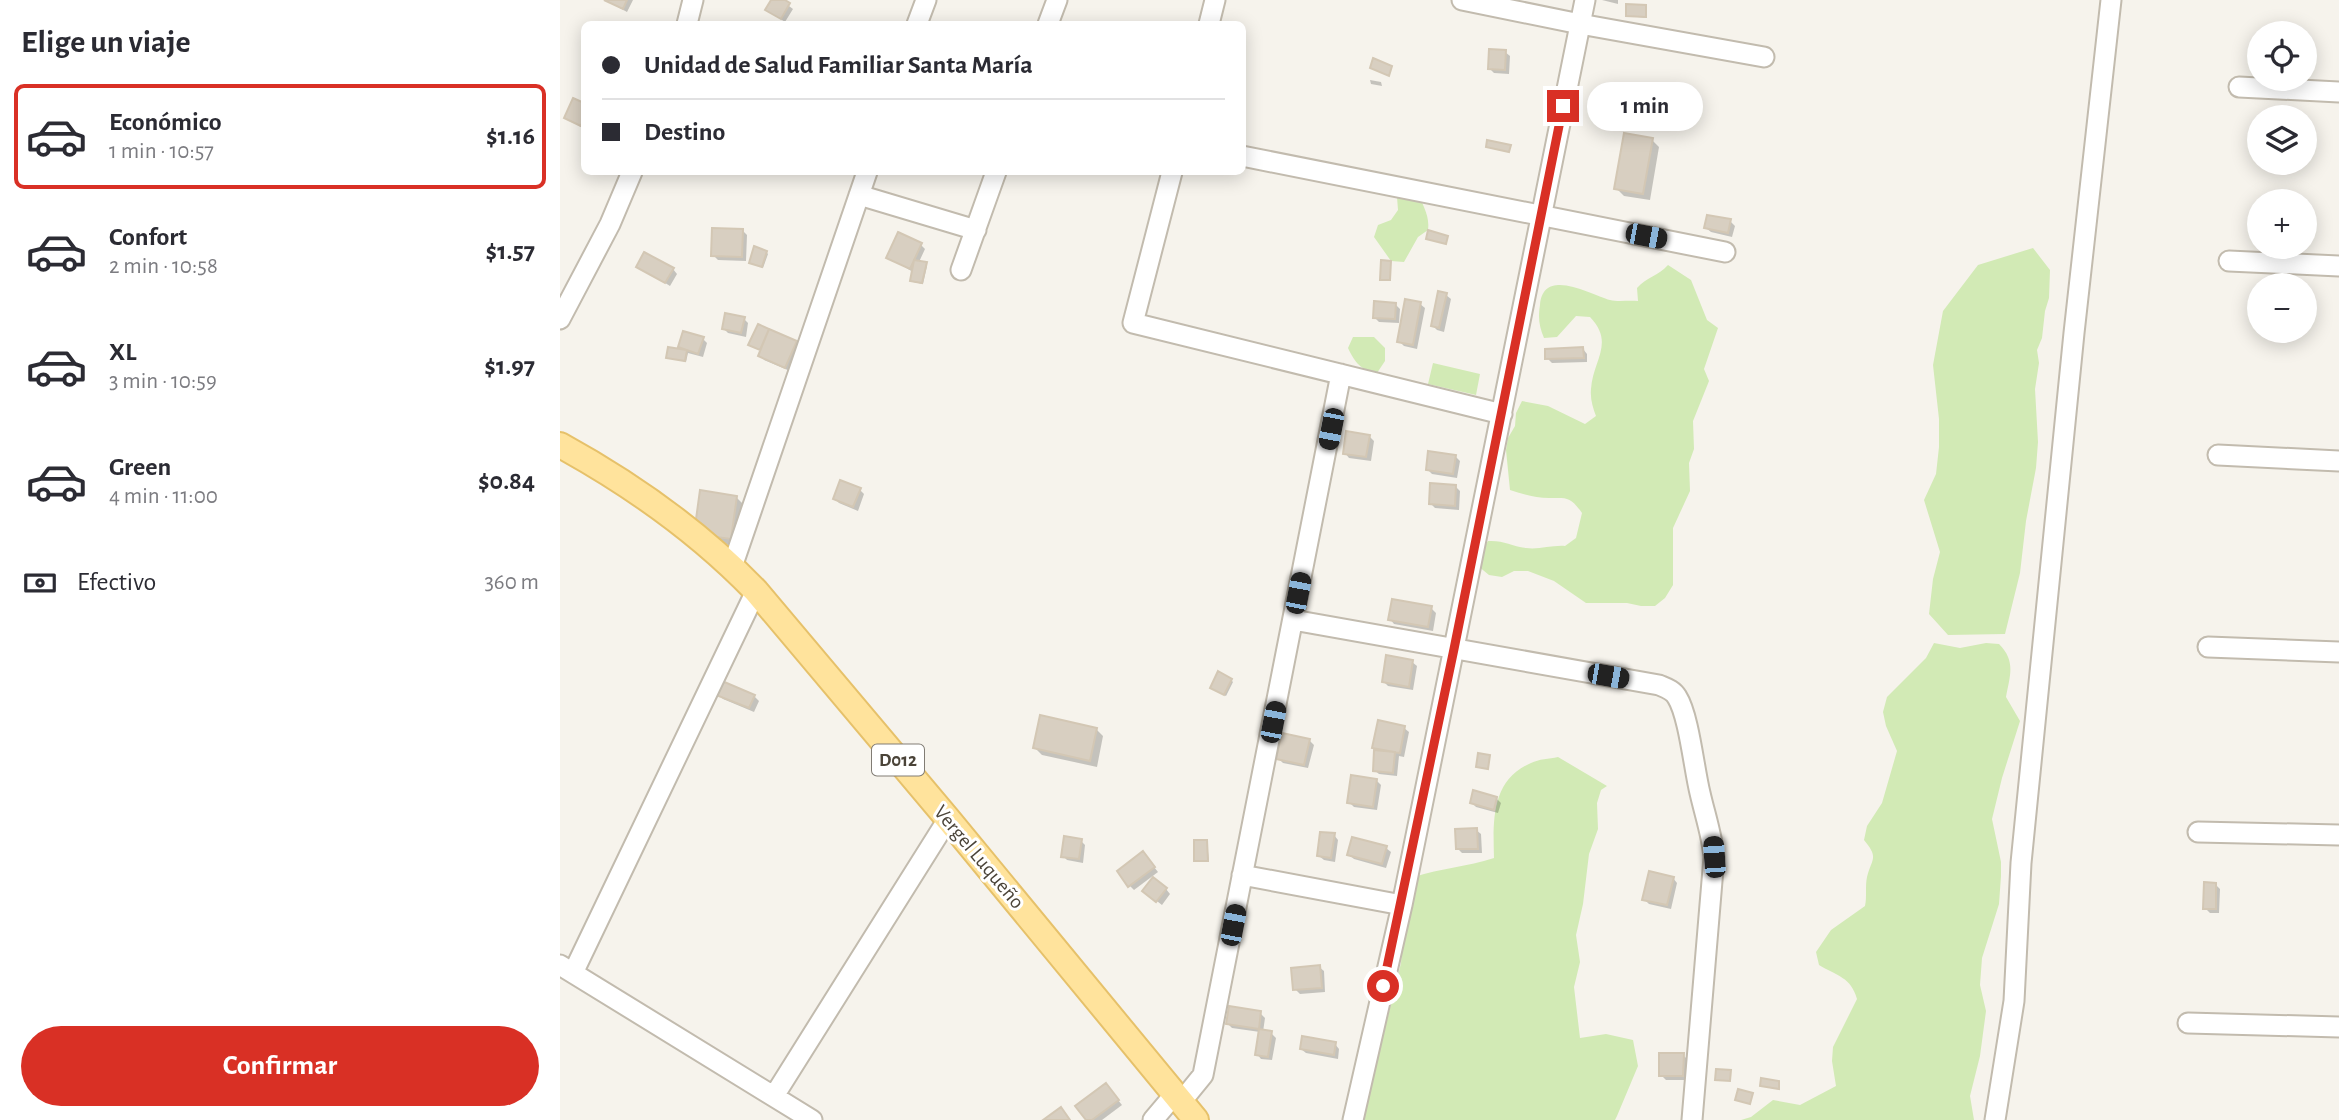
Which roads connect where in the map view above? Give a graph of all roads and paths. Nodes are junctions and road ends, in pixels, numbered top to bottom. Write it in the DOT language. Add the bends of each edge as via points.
graph roads {
  1 [pos="693,0"];
  2 [pos="926,0"];
  3 [pos="1057,0"];
  4 [pos="1215,0"];
  5 [pos="1462,0"];
  6 [pos="1584,0"];
  7 [pos="2111,0"];
  8 [pos="688,21"];
  9 [pos="918,21"];
  10 [pos="1049,21"];
  11 [pos="1210,21"];
  12 [pos="1580,24"];
  13 [pos="1764,57"];
  14 [pos="2239,86"];
  15 [pos="2339,92"];
  16 [pos="1246,157"];
  17 [pos="631,175"];
  18 [pos="866,175"];
  19 [pos="995,175"];
  20 [pos="1171,175"];
  21 [pos="859,195"];
  22 [pos="1541,216"];
  23 [pos="976,230"];
  24 [pos="1725,252"];
  25 [pos="2229,261"];
  26 [pos="2339,266"];
  27 [pos="961,270"];
  28 [pos="560,319"];
  29 [pos="1342,374"];
  30 [pos="1502,414"];
  31 [pos="560,445"];
  32 [pos="2218,455"];
  33 [pos="2339,461"];
  34 [pos="732,567"];
  35 [pos="755,591"];
  36 [pos="1293,620"];
  37 [pos="2208,647"];
  38 [pos="1454,649"];
  39 [pos="2339,652"];
  40 [pos="948,819"];
  41 [pos="2198,832"];
  42 [pos="2339,835"];
  43 [pos="1242,874"];
  44 [pos="1402,905"];
  45 [pos="566,969"];
  46 [pos="2188,1023"];
  47 [pos="2339,1027"];
  48 [pos="774,1096"];
  49 [pos="1184,1105"];
  50 [pos="812,1120"];
  51 [pos="1153,1120"];
  52 [pos="1353,1120"];
  53 [pos="1692,1120"];
  54 [pos="1995,1120"];
  1 -- 8 [label="street"];
  2 -- 9 [label="street"];
  3 -- 10 [label="street"];
  4 -- 11 [label="street"];
  5 -- 12 [label="street"];
  6 -- 12 [label="street"];
  7 -- 54 [label="street" via="2021,863 2014,1001"];
  12 -- 13 [label="street"];
  12 -- 22 [label="street"];
  14 -- 15 [label="street"];
  16 -- 22 [label="street"];
  17 -- 28 [label="street"];
  18 -- 21 [label="street"];
  19 -- 23 [label="street"];
  20 -- 29 [label="street" via="1133,323"];
  21 -- 23 [label="street"];
  21 -- 34 [label="street"];
  22 -- 24 [label="street"];
  22 -- 30 [label="street"];
  23 -- 27 [label="street"];
  25 -- 26 [label="street"];
  29 -- 30 [label="street"];
  29 -- 36 [label="street"];
  30 -- 38 [label="street"];
  31 -- 34 [label="main road, Vergel Luqueño / D012" via="694,534"];
  32 -- 33 [label="street"];
  34 -- 35 [label="main road, Vergel Luqueño / D012"];
  35 -- 40 [label="main road, Vergel Luqueño / D012"];
  35 -- 45 [label="street"];
  36 -- 38 [label="street"];
  36 -- 43 [label="street"];
  37 -- 39 [label="street"];
  38 -- 44 [label="street"];
  38 -- 53 [label="street" via="1659,685 1677,697 1714,857"];
  40 -- 48 [label="street"];
  40 -- 49 [label="main road, Vergel Luqueño / D012"];
  41 -- 42 [label="street"];
  43 -- 44 [label="street"];
  43 -- 49 [label="street" via="1203,1075"];
  44 -- 52 [label="street"];
  45 -- 48 [label="street"];
  46 -- 47 [label="street"];
  48 -- 50 [label="street"];
  49 -- 51 [label="street"];
}
